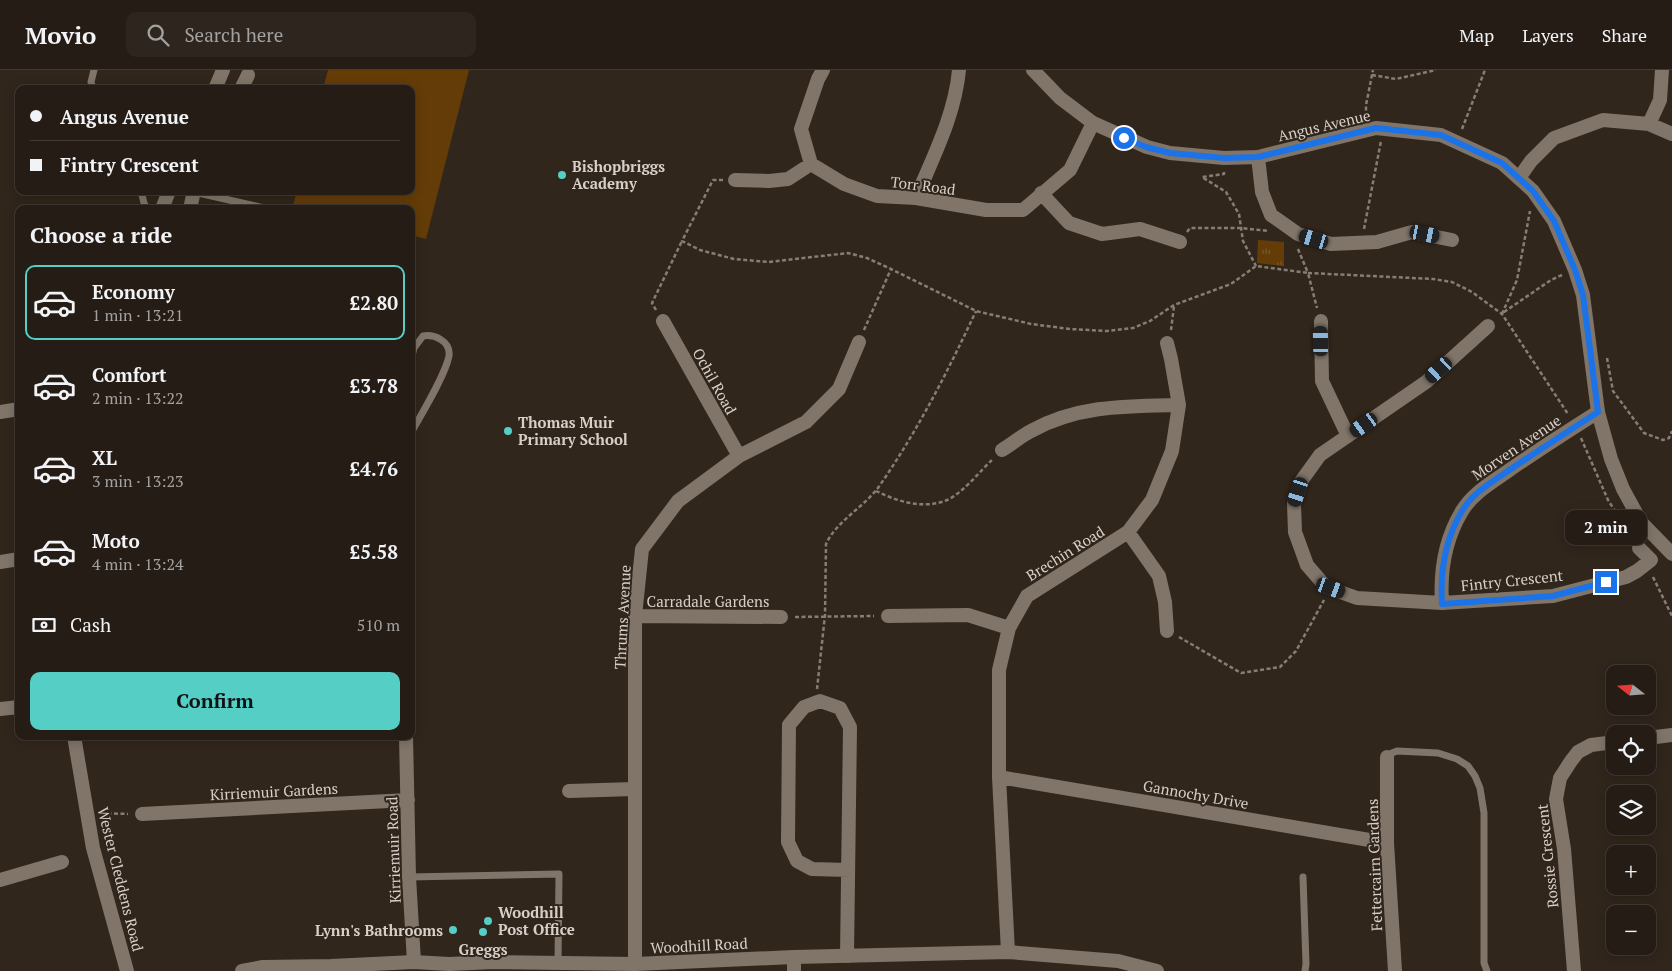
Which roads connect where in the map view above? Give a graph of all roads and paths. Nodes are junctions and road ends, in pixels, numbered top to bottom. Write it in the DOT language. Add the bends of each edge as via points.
graph roads {
  1 [pos="94,70"];
  2 [pos="223,70"];
  3 [pos="822,70"];
  4 [pos="959,70"];
  5 [pos="1033,70"];
  6 [pos="1373,70"];
  7 [pos="1436,70"];
  8 [pos="1485,70"];
  9 [pos="1662,70"];
  10 [pos="248,75"];
  11 [pos="1372,75"];
  12 [pos="92,85"];
  13 [pos="217,85"];
  14 [pos="243,85"];
  15 [pos="1093,123"];
  16 [pos="1649,124"];
  17 [pos="1383,129"];
  18 [pos="1366,131"];
  19 [pos="1672,134"];
  20 [pos="1458,142"];
  21 [pos="1258,157"];
  22 [pos="1224,158"];
  23 [pos="811,164"];
  24 [pos="1519,178"];
  25 [pos="735,180"];
  26 [pos="1533,191"];
  27 [pos="1041,193"];
  28 [pos="207,195"];
  29 [pos="916,198"];
  30 [pos="251,205"];
  31 [pos="1241,228"];
  32 [pos="1275,232"];
  33 [pos="1452,240"];
  34 [pos="682,241"];
  35 [pos="1180,242"];
  36 [pos="1362,243"];
  37 [pos="1256,266"];
  38 [pos="891,269"];
  39 [pos="1575,270"];
  40 [pos="1308,273"];
  41 [pos="1174,305"];
  42 [pos="976,311"];
  43 [pos="1502,314"];
  44 [pos="663,321"];
  45 [pos="1321,321"];
  46 [pos="1488,326"];
  47 [pos="859,342"];
  48 [pos="1167,344"];
  49 [pos="415,347"];
  50 [pos="1606,353"];
  51 [pos="1179,405"];
  52 [pos="15,410"];
  53 [pos="0,412"];
  54 [pos="1598,412"];
  55 [pos="415,425"];
  56 [pos="1576,426"];
  57 [pos="1672,431"];
  58 [pos="1348,436"];
  59 [pos="1002,450"];
  60 [pos="739,456"];
  61 [pos="876,491"];
  62 [pos="1128,532"];
  63 [pos="1639,548"];
  64 [pos="1672,554"];
  65 [pos="15,560"];
  66 [pos="0,562"];
  67 [pos="1646,564"];
  68 [pos="1331,588"];
  69 [pos="1442,604"];
  70 [pos="635,616"];
  71 [pos="825,616"];
  72 [pos="888,616"];
  73 [pos="1672,616"];
  74 [pos="781,617"];
  75 [pos="1009,628"];
  76 [pos="1167,631"];
  77 [pos="815,703"];
  78 [pos="15,707"];
  79 [pos="0,709"];
  80 [pos="1672,735"];
  81 [pos="1656,737"];
  82 [pos="75,740"];
  83 [pos="406,740"];
  84 [pos="1606,743"];
  85 [pos="1387,758"];
  86 [pos="999,777"];
  87 [pos="634,789"];
  88 [pos="569,792"];
  89 [pos="408,800"];
  90 [pos="87,813"];
  91 [pos="142,814"];
  92 [pos="1387,843"];
  93 [pos="62,862"];
  94 [pos="848,870"];
  95 [pos="409,877"];
  96 [pos="1303,877"];
  97 [pos="0,880"];
  98 [pos="1008,952"];
  99 [pos="794,956"];
  100 [pos="846,956"];
  101 [pos="414,962"];
  102 [pos="558,963"];
  103 [pos="635,964"];
  104 [pos="494,967"];
  105 [pos="331,969"];
  106 [pos="127,971"];
  107 [pos="242,971"];
  108 [pos="794,971"];
  109 [pos="1157,971"];
  110 [pos="1305,971"];
  111 [pos="1395,971"];
  112 [pos="1487,971"];
  113 [pos="1574,971"];
  1 -- 12 [label="lane"];
  2 -- 13 [label="street"];
  3 -- 23 [label="street" via="801,129"];
  4 -- 29 [label="street" via="957,89 940,143"];
  5 -- 15 [label="street, Angus Avenue" via="1060,98"];
  6 -- 11 [label="path"];
  7 -- 11 [label="path" via="1396,79"];
  8 -- 20 [label="path"];
  9 -- 16 [label="street" via="1660,100"];
  10 -- 14 [label="street"];
  11 -- 18 [label="path" via="1366,105"];
  15 -- 22 [label="street, Angus Avenue" via="1146,147 1170,153"];
  15 -- 27 [label="street, Torr Road" via="1070,170"];
  16 -- 19 [label="street"];
  16 -- 24 [label="street" via="1603,120 1554,138"];
  17 -- 18 [label="street, Angus Avenue"];
  17 -- 20 [label="street, Angus Avenue" via="1441,135"];
  17 -- 36 [label="path"];
  18 -- 21 [label="street, Angus Avenue"];
  20 -- 24 [label="street, Angus Avenue" via="1502,163"];
  21 -- 22 [label="street, Angus Avenue"];
  21 -- 36 [label="street" via="1262,192 1271,215 1306,237 1331,244"];
  22 -- 31 [label="path" via="1224,174 1202,177 1226,192 1239,214"];
  23 -- 25 [label="street" via="788,179"];
  23 -- 29 [label="street, Torr Road" via="844,184 877,196"];
  24 -- 26 [label="street, Angus Avenue"];
  25 -- 34 [label="path" via="713,180"];
  26 -- 39 [label="street, Angus Avenue" via="1554,221"];
  26 -- 43 [label="path" via="1517,280"];
  27 -- 29 [label="street, Torr Road" via="1023,210 986,210"];
  27 -- 35 [label="street" via="1068,223 1102,234 1140,229"];
  28 -- 30 [label="lane"];
  31 -- 32 [label="path"];
  31 -- 35 [label="path" via="1190,228"];
  31 -- 37 [label="path" via="1242,241"];
  33 -- 36 [label="street" via="1412,232"];
  34 -- 38 [label="path" via="700,250 734,259 769,262 848,253"];
  34 -- 44 [label="path" via="652,303"];
  37 -- 40 [label="path"];
  37 -- 41 [label="path" via="1230,284"];
  38 -- 42 [label="path"];
  38 -- 47 [label="path"];
  39 -- 43 [label="path" via="1552,280"];
  39 -- 54 [label="street, Angus Avenue" via="1583,295"];
  40 -- 43 [label="path" via="1452,282"];
  40 -- 45 [label="path"];
  41 -- 42 [label="path" via="1133,328 1107,331 1031,324"];
  41 -- 48 [label="path"];
  42 -- 61 [label="path" via="916,431"];
  43 -- 46 [label="path"];
  43 -- 56 [label="path"];
  44 -- 60 [label="street, Ochil Road"];
  45 -- 58 [label="street" via="1322,381"];
  46 -- 58 [label="street, Fintry Crescent" via="1426,382"];
  47 -- 60 [label="street, Thrums Avenue" via="840,389 806,422"];
  48 -- 51 [label="street, Brechin Road"];
  49 -- 55 [label="lane" via="423,336 432,335 445,342 449,354"];
  50 -- 57 [label="path" via="1612,391 1644,433 1664,440"];
  51 -- 59 [label="street" via="1110,406 1064,416 1031,431"];
  51 -- 62 [label="street, Brechin Road" via="1172,451 1165,469 1152,500"];
  52 -- 53 [label="street"];
  54 -- 56 [label="street, Morven Avenue"];
  54 -- 64 [label="street, Angus Avenue" via="1623,489 1641,522"];
  56 -- 63 [label="path" via="1608,500"];
  56 -- 69 [label="street, Morven Avenue" via="1475,494 1462,511 1444,558"];
  58 -- 68 [label="street, Fintry Crescent" via="1320,455 1302,480 1294,504 1295,532 1307,565 1326,587"];
  59 -- 61 [label="path" via="958,493 939,503 907,502"];
  60 -- 70 [label="street, Thrums Avenue" via="678,501 642,549"];
  61 -- 71 [label="path" via="830,534 826,544"];
  62 -- 75 [label="street, Brechin Road" via="1027,596"];
  62 -- 76 [label="street" via="1159,576"];
  63 -- 67 [label="street" via="1651,560"];
  65 -- 66 [label="street"];
  67 -- 69 [label="street, Fintry Crescent" via="1626,577 1553,596"];
  67 -- 73 [label="path"];
  68 -- 69 [label="street, Fintry Crescent" via="1357,598"];
  68 -- 76 [label="path" via="1296,651 1280,667 1241,673"];
  70 -- 74 [label="street, Carradale Gardens"];
  70 -- 87 [label="street, Thrums Avenue"];
  71 -- 72 [label="path"];
  71 -- 74 [label="path"];
  71 -- 77 [label="path"];
  72 -- 75 [label="street" via="968,615"];
  75 -- 86 [label="street, Brechin Road" via="999,670"];
  77 -- 94 [label="street" via="840,708 850,727"];
  77 -- 94 [label="street" via="804,708 789,725 788,842 797,861 812,869"];
  78 -- 79 [label="street"];
  80 -- 81 [label="street"];
  82 -- 90 [label="street, Wester Cleddens Road"];
  83 -- 89 [label="street, Kirriemuir Road"];
  84 -- 113 [label="street, Rossie Crescent" via="1591,745 1578,752 1560,778 1556,799 1564,849"];
  85 -- 92 [label="street, Fettercairn Gardens"];
  85 -- 112 [label="lane" via="1397,751 1438,753 1457,759 1475,776 1482,794 1484,813 1484,963"];
  86 -- 92 [label="street, Gannochy Drive"];
  86 -- 98 [label="street, Brechin Road"];
  87 -- 88 [label="street"];
  87 -- 103 [label="street, Thrums Avenue"];
  89 -- 91 [label="street, Kirriemuir Gardens"];
  89 -- 95 [label="street, Kirriemuir Road"];
  90 -- 91 [label="path"];
  90 -- 106 [label="street, Wester Cleddens Road" via="93,848"];
  92 -- 111 [label="street, Fettercairn Gardens"];
  93 -- 97 [label="street"];
  94 -- 100 [label="street"];
  95 -- 101 [label="street, Kirriemuir Road"];
  95 -- 102 [label="lane" via="559,874"];
  96 -- 110 [label="lane"];
  98 -- 100 [label="street, Woodhill Road"];
  98 -- 109 [label="street, Woodhill Road" via="1118,961"];
  99 -- 100 [label="street, Woodhill Road"];
  99 -- 103 [label="street, Woodhill Road"];
  99 -- 108 [label="street"];
  101 -- 104 [label="street, Woodhill Road"];
  101 -- 105 [label="street, Woodhill Road"];
  102 -- 103 [label="street, Woodhill Road"];
  102 -- 104 [label="street, Woodhill Road"];
  105 -- 107 [label="street, Woodhill Road" via="263,967"];
}
